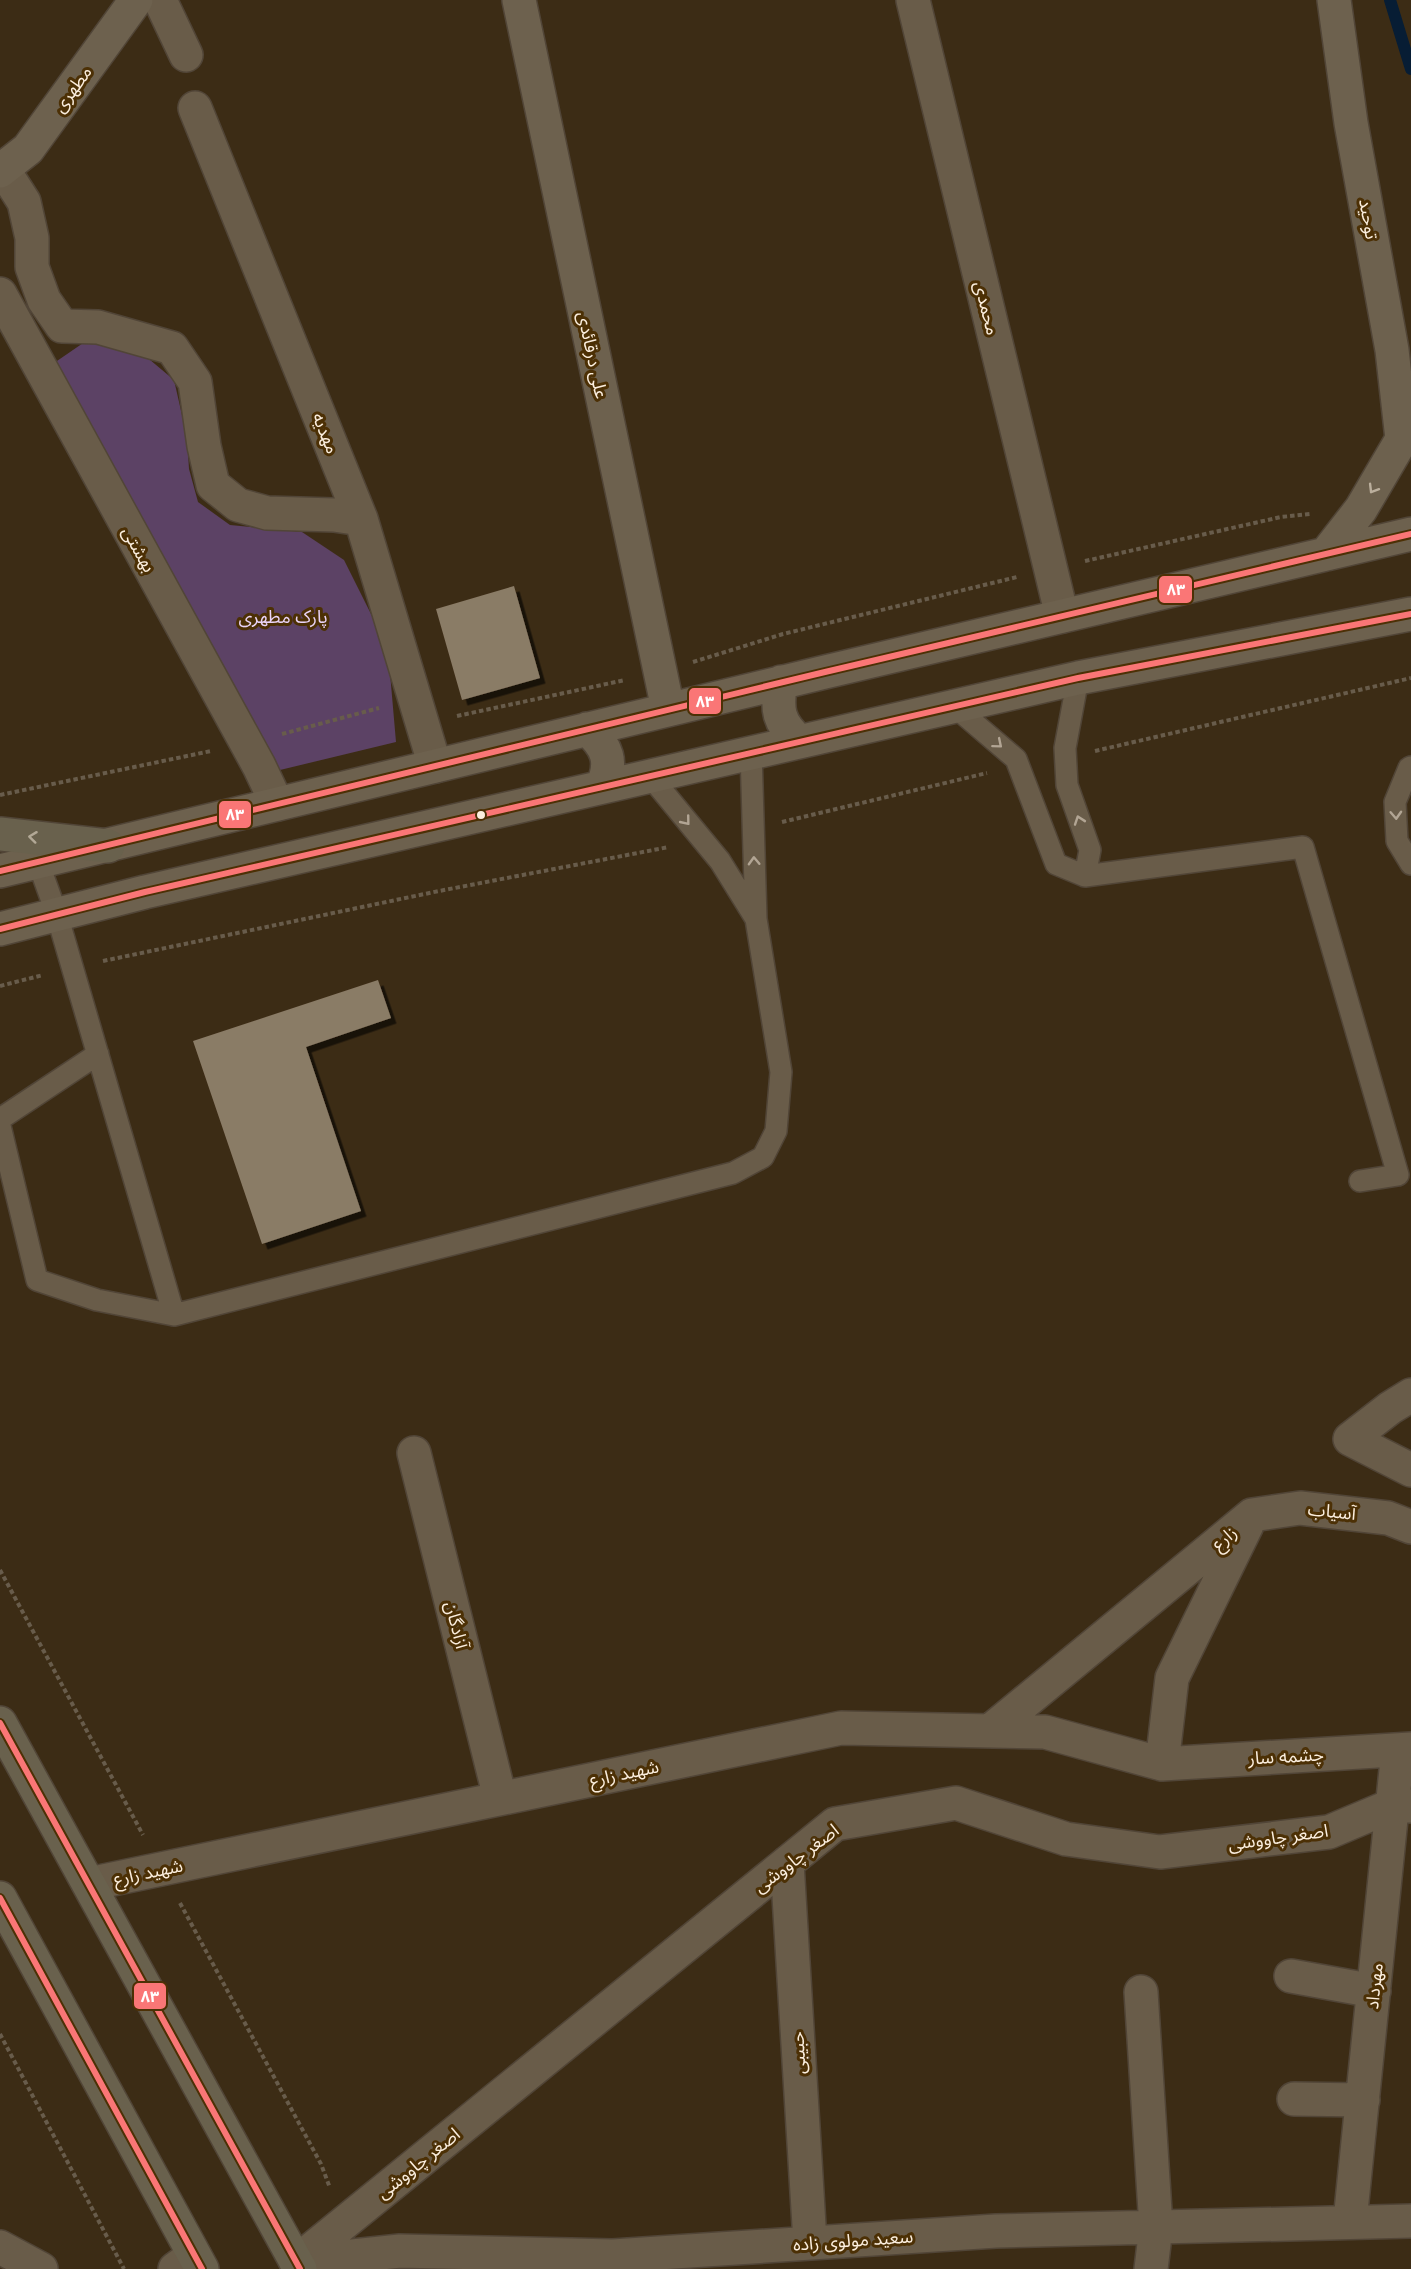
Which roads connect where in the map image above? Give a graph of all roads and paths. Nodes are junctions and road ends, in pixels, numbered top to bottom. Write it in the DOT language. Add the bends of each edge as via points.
graph roads {
  1 [pos="160,0"];
  2 [pos="519,0"];
  3 [pos="913,0"];
  4 [pos="1334,0"];
  5 [pos="125,4"];
  6 [pos="186,55"];
  7 [pos="195,108"];
  8 [pos="1,170"];
  9 [pos="0,294"];
  10 [pos="1407,440"];
  11 [pos="1361,510"];
  12 [pos="361,519"];
  13 [pos="1411,534"];
  14 [pos="1326,554"];
  15 [pos="1050,569"];
  16 [pos="1411,614"];
  17 [pos="1062,616"];
  18 [pos="660,672"];
  19 [pos="1078,678"];
  20 [pos="781,682"];
  21 [pos="414,698"];
  22 [pos="954,706"];
  23 [pos="668,709"];
  24 [pos="587,729"];
  25 [pos="799,741"];
  26 [pos="246,744"];
  27 [pos="751,752"];
  28 [pos="435,766"];
  29 [pos="1411,767"];
  30 [pos="650,776"];
  31 [pos="602,787"];
  32 [pos="0,795"];
  33 [pos="277,804"];
  34 [pos="0,834"];
  35 [pos="108,846"];
  36 [pos="38,862"];
  37 [pos="1411,864"];
  38 [pos="0,871"];
  39 [pos="1085,876"];
  40 [pos="57,915"];
  41 [pos="756,919"];
  42 [pos="0,929"];
  43 [pos="98,1054"];
  44 [pos="0,1119"];
  45 [pos="0,1126"];
  46 [pos="1359,1181"];
  47 [pos="174,1315"];
  48 [pos="1411,1395"];
  49 [pos="414,1453"];
  50 [pos="1411,1470"];
  51 [pos="1252,1515"];
  52 [pos="1411,1527"];
  53 [pos="0,1570"];
  54 [pos="0,1723"];
  55 [pos="990,1731"];
  56 [pos="1405,1750"];
  57 [pos="1162,1764"];
  58 [pos="500,1798"];
  59 [pos="1402,1805"];
  60 [pos="787,1863"];
  61 [pos="162,1869"];
  62 [pos="89,1884"];
  63 [pos="0,1898"];
  64 [pos="1291,1976"];
  65 [pos="1374,1991"];
  66 [pos="1141,1992"];
  67 [pos="0,2034"];
  68 [pos="1294,2099"];
  69 [pos="1363,2100"];
  70 [pos="1350,2221"];
  71 [pos="1411,2221"];
  72 [pos="343,2224"];
  73 [pos="1156,2227"];
  74 [pos="810,2242"];
  75 [pos="0,2247"];
  76 [pos="734,2258"];
  77 [pos="190,2265"];
  78 [pos="298,2265"];
  79 [pos="41,2269"];
  80 [pos="124,2269"];
  81 [pos="1151,2269"];
  1 -- 6 [label="street"];
  2 -- 18 [label="main road, علی درقائدی"];
  3 -- 15 [label="street, محمدی"];
  4 -- 10 [label="main road, توحید" via="1351,123"];
  5 -- 8 [label="main road, مطهری" via="28,149"];
  7 -- 12 [label="street, مهدیه"];
  8 -- 12 [label="street" via="24,202 32,238 32,267 44,300 62,326 98,327 172,348 195,382 213,485 238,505 267,513"];
  9 -- 26 [label="street, بهشتی"];
  10 -- 11 [label="main road, توحید, one-way"];
  11 -- 14 [label="main road, توحید"];
  11 -- 15 [label="path" via="1281,517"];
  12 -- 21 [label="street, مهدیه"];
  13 -- 14 [label="main road"];
  14 -- 17 [label="main road"];
  15 -- 17 [label="street, محمدی"];
  15 -- 18 [label="path" via="783,634"];
  16 -- 19 [label="main road"];
  17 -- 20 [label="main road"];
  18 -- 21 [label="path" via="459,717"];
  18 -- 23 [label="main road, علی درقائدی"];
  19 -- 22 [label="main road"];
  39 -- 19 [label="lane, one-way" via="1090,850 1067,785 1065,748"];
  20 -- 23 [label="main road"];
  20 -- 25 [label="main road" via="779,713 785,729"];
  21 -- 26 [label="path"];
  21 -- 28 [label="street, مهدیه"];
  22 -- 25 [label="main road"];
  22 -- 39 [label="lane, one-way" via="1016,759 1056,864"];
  23 -- 24 [label="main road"];
  24 -- 28 [label="main road"];
  24 -- 31 [label="main road" via="604,746 609,770"];
  25 -- 27 [label="main road"];
  26 -- 32 [label="path"];
  26 -- 33 [label="street, بهشتی"];
  27 -- 30 [label="main road"];
  41 -- 27 [label="lane, one-way"];
  28 -- 33 [label="main road"];
  29 -- 37 [label="lane, one-way" via="1395,802 1397,841"];
  30 -- 31 [label="main road"];
  30 -- 41 [label="lane, one-way" via="720,861"];
  31 -- 40 [label="main road"];
  33 -- 35 [label="main road"];
  35 -- 34 [label="main road, one-way"];
  35 -- 36 [label="main road"];
  36 -- 38 [label="main road"];
  36 -- 40 [label="lane"];
  39 -- 46 [label="lane" via="1303,847 1398,1175"];
  40 -- 42 [label="main road"];
  40 -- 43 [label="lane"];
  41 -- 47 [label="lane" via="781,1072 777,1131 763,1157 733,1173"];
  43 -- 44 [label="lane"];
  43 -- 47 [label="lane"];
  45 -- 47 [label="lane" via="37,1280 98,1300"];
  48 -- 50 [label="street" via="1350,1439"];
  49 -- 58 [label="street, آزادگان"];
  51 -- 52 [label="street, آسیاب" via="1300,1508 1388,1518"];
  51 -- 55 [label="street, زارع"];
  51 -- 57 [label="street, زارع" via="1172,1678"];
  53 -- 61 [label="path"];
  54 -- 62 [label="main road"];
  55 -- 57 [label="street, شهید زارع" via="1045,1732"];
  55 -- 58 [label="street, شهید زارع" via="841,1728"];
  56 -- 57 [label="street, چشمه سار"];
  56 -- 59 [label="street, مهرداد"];
  58 -- 61 [label="street, شهید زارع"];
  59 -- 60 [label="street, اصغر چاووشی" via="1329,1832 1160,1852 1066,1839 956,1803 836,1824"];
  59 -- 65 [label="street, مهرداد"];
  60 -- 72 [label="street, اصغر چاووشی"];
  60 -- 74 [label="street, حبیبی"];
  61 -- 62 [label="street, شهید زارع"];
  61 -- 72 [label="path" via="321,2164"];
  62 -- 78 [label="main road"];
  63 -- 77 [label="main road"];
  64 -- 65 [label="street"];
  65 -- 69 [label="street, مهرداد"];
  66 -- 73 [label="street"];
  67 -- 80 [label="path"];
  68 -- 69 [label="street"];
  69 -- 70 [label="street, مهرداد"];
  70 -- 71 [label="street, سعید مولوی زاده"];
  70 -- 73 [label="street, سعید مولوی زاده"];
  72 -- 78 [label="street, اصغر چاووشی"];
  73 -- 74 [label="street, سعید مولوی زاده"];
  73 -- 81 [label="street"];
  74 -- 76 [label="street, سعید مولوی زاده"];
  75 -- 79 [label="street"];
  76 -- 78 [label="street, سعید مولوی زاده" via="400,2251"];
}
